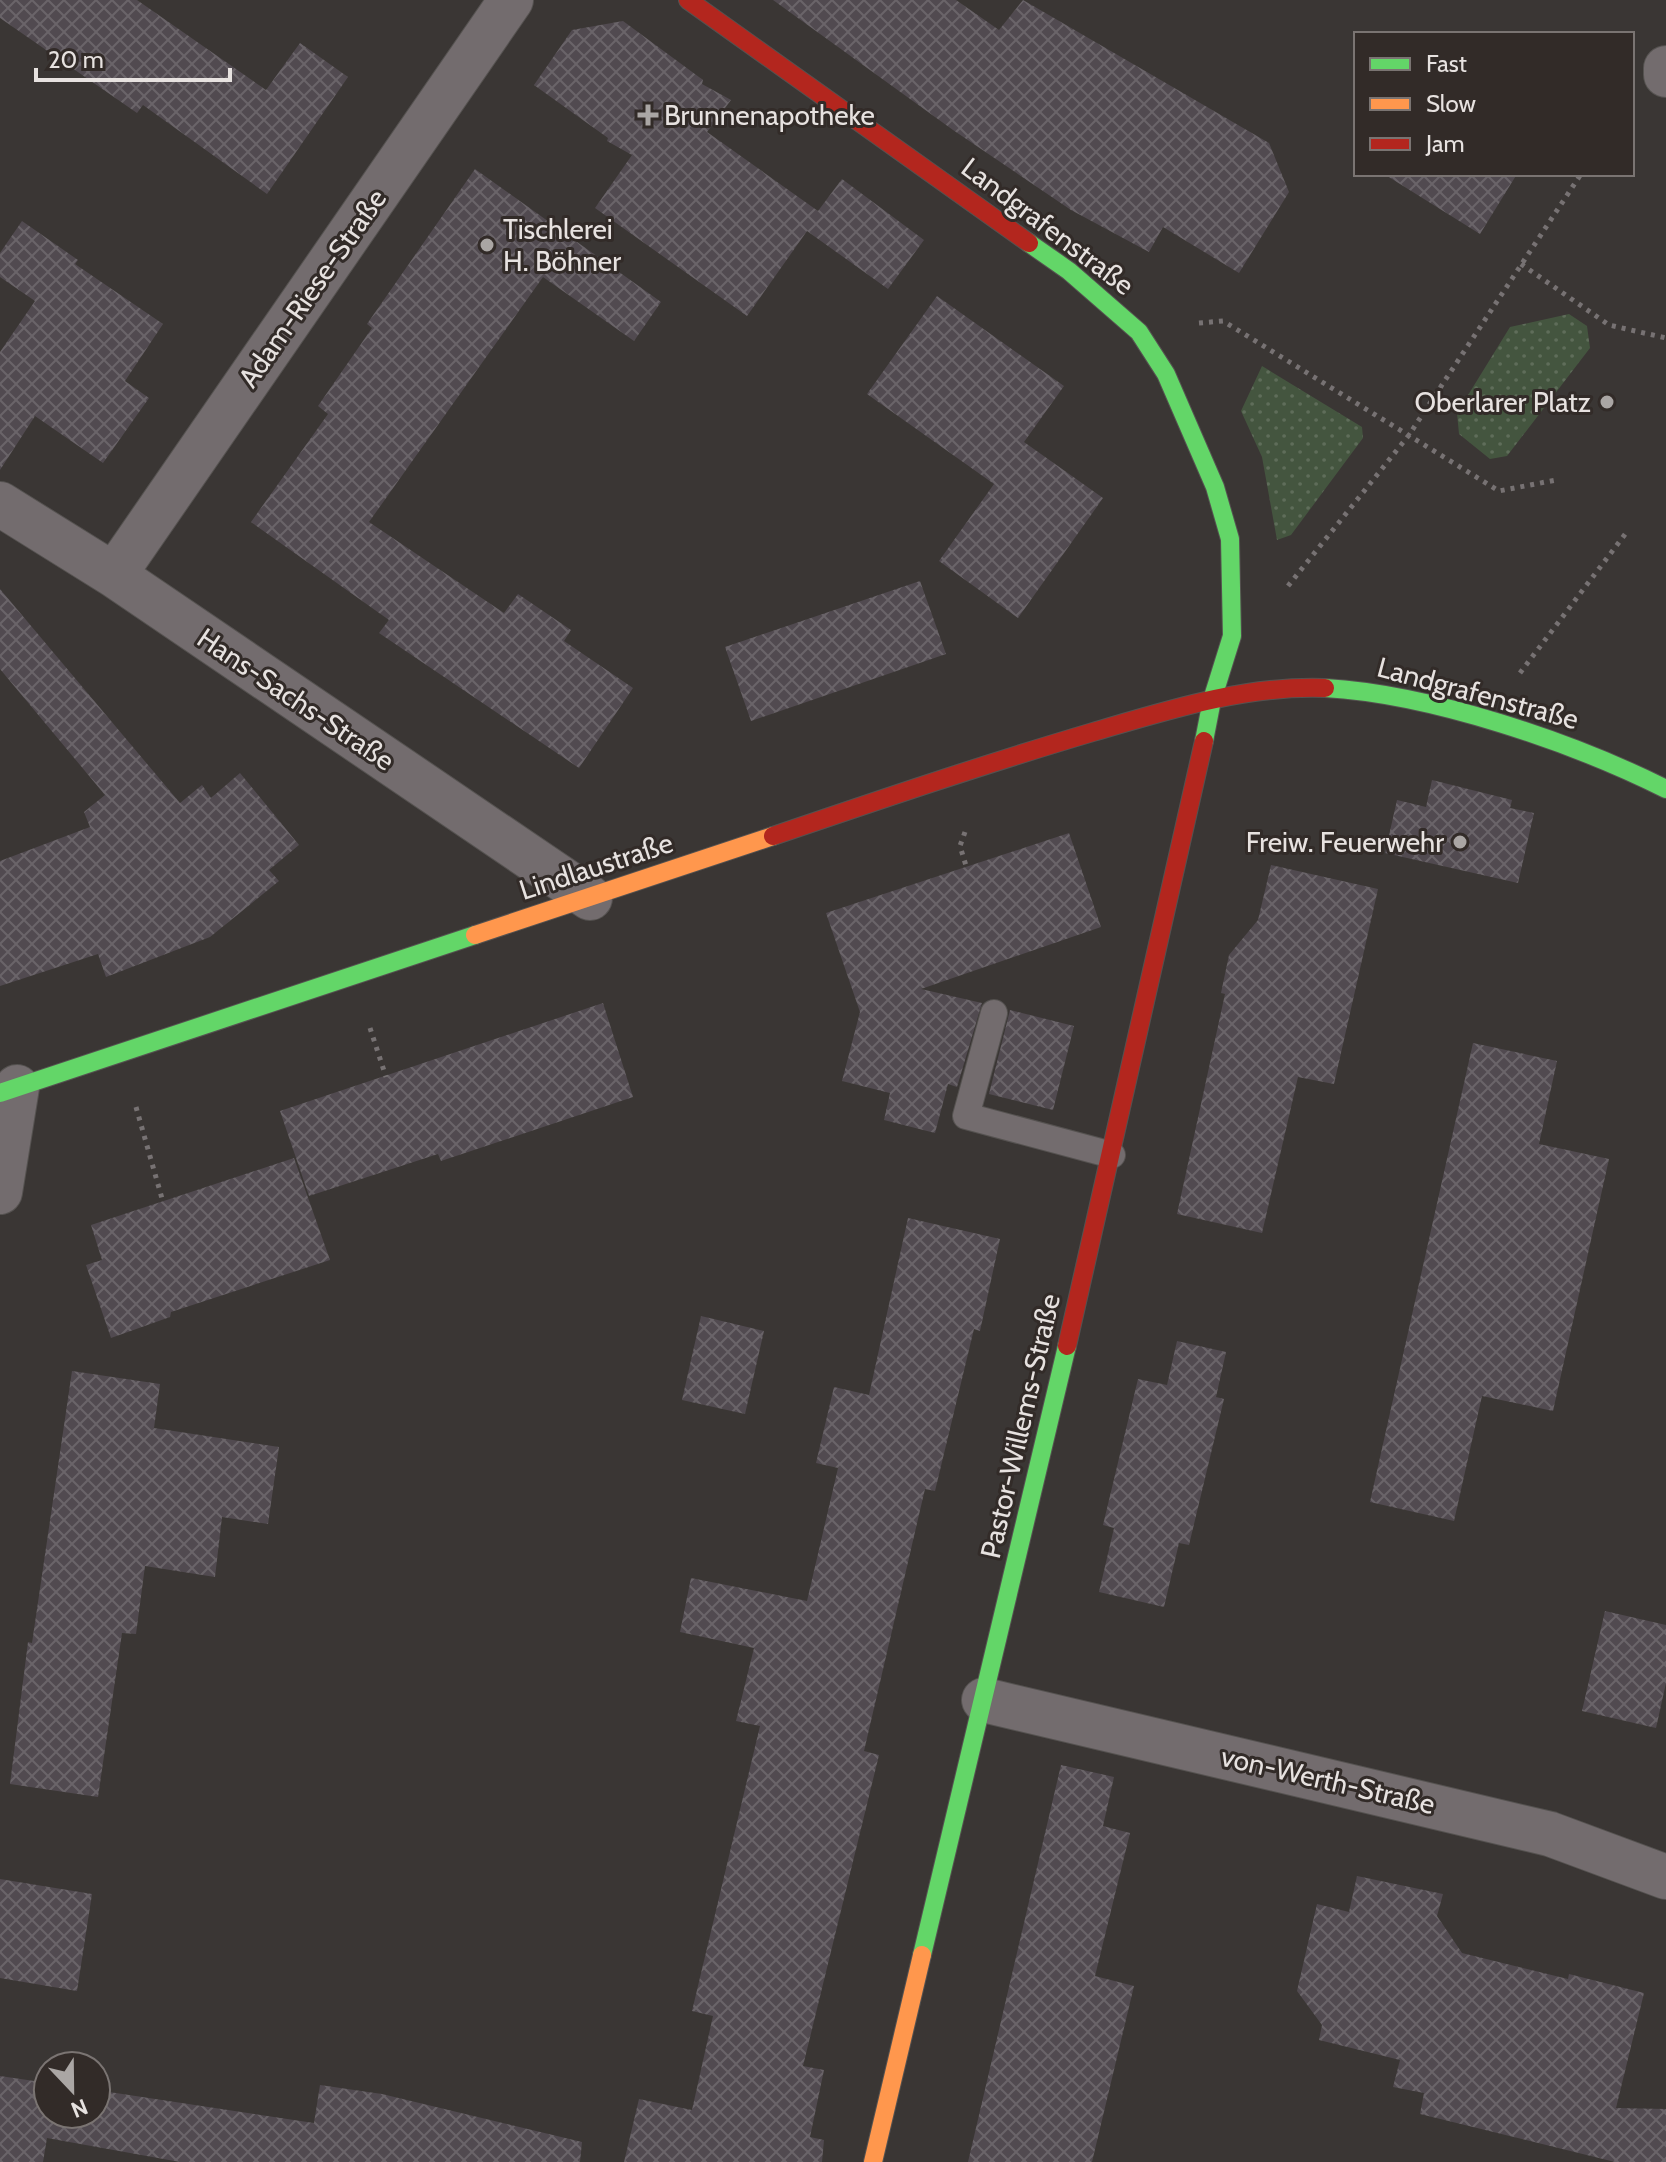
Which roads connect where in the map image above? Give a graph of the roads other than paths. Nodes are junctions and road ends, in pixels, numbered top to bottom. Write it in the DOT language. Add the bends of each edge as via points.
graph roads {
  1 [pos="511,0"];
  2 [pos="688,0"];
  3 [pos="1666,68"];
  4 [pos="1666,75"];
  5 [pos="0,504"];
  6 [pos="114,575"];
  7 [pos="1212,700"];
  8 [pos="1666,789"];
  9 [pos="590,898"];
  10 [pos="994,1013"];
  11 [pos="8,1090"];
  12 [pos="1112,1155"];
  13 [pos="0,1192"];
  14 [pos="984,1700"];
  15 [pos="1666,1877"];
  16 [pos="873,2162"];
  1 -- 6 [label="street, Adam-Riese-Straße"];
  2 -- 7 [label="street, Landgrafenstraße" via="1069,271 1139,332 1166,374 1215,487 1230,539 1232,636"];
  3 -- 4 [label="street"];
  5 -- 6 [label="street, Hans-Sachs-Straße"];
  6 -- 9 [label="street, Hans-Sachs-Straße"];
  7 -- 8 [label="street, Landgrafenstraße" via="1289,687 1370,691 1540,735 1611,760"];
  7 -- 9 [label="street, Lindlaustraße" via="1040,747"];
  7 -- 12 [label="street, Pastor-Willems-Straße"];
  9 -- 11 [label="street, Lindlaustraße"];
  10 -- 12 [label="lane" via="966,1116"];
  11 -- 13 [label="street"];
  12 -- 14 [label="street, Pastor-Willems-Straße"];
  14 -- 15 [label="street, von-Werth-Straße" via="1550,1834"];
  14 -- 16 [label="street, Pastor-Willems-Straße"];
}
